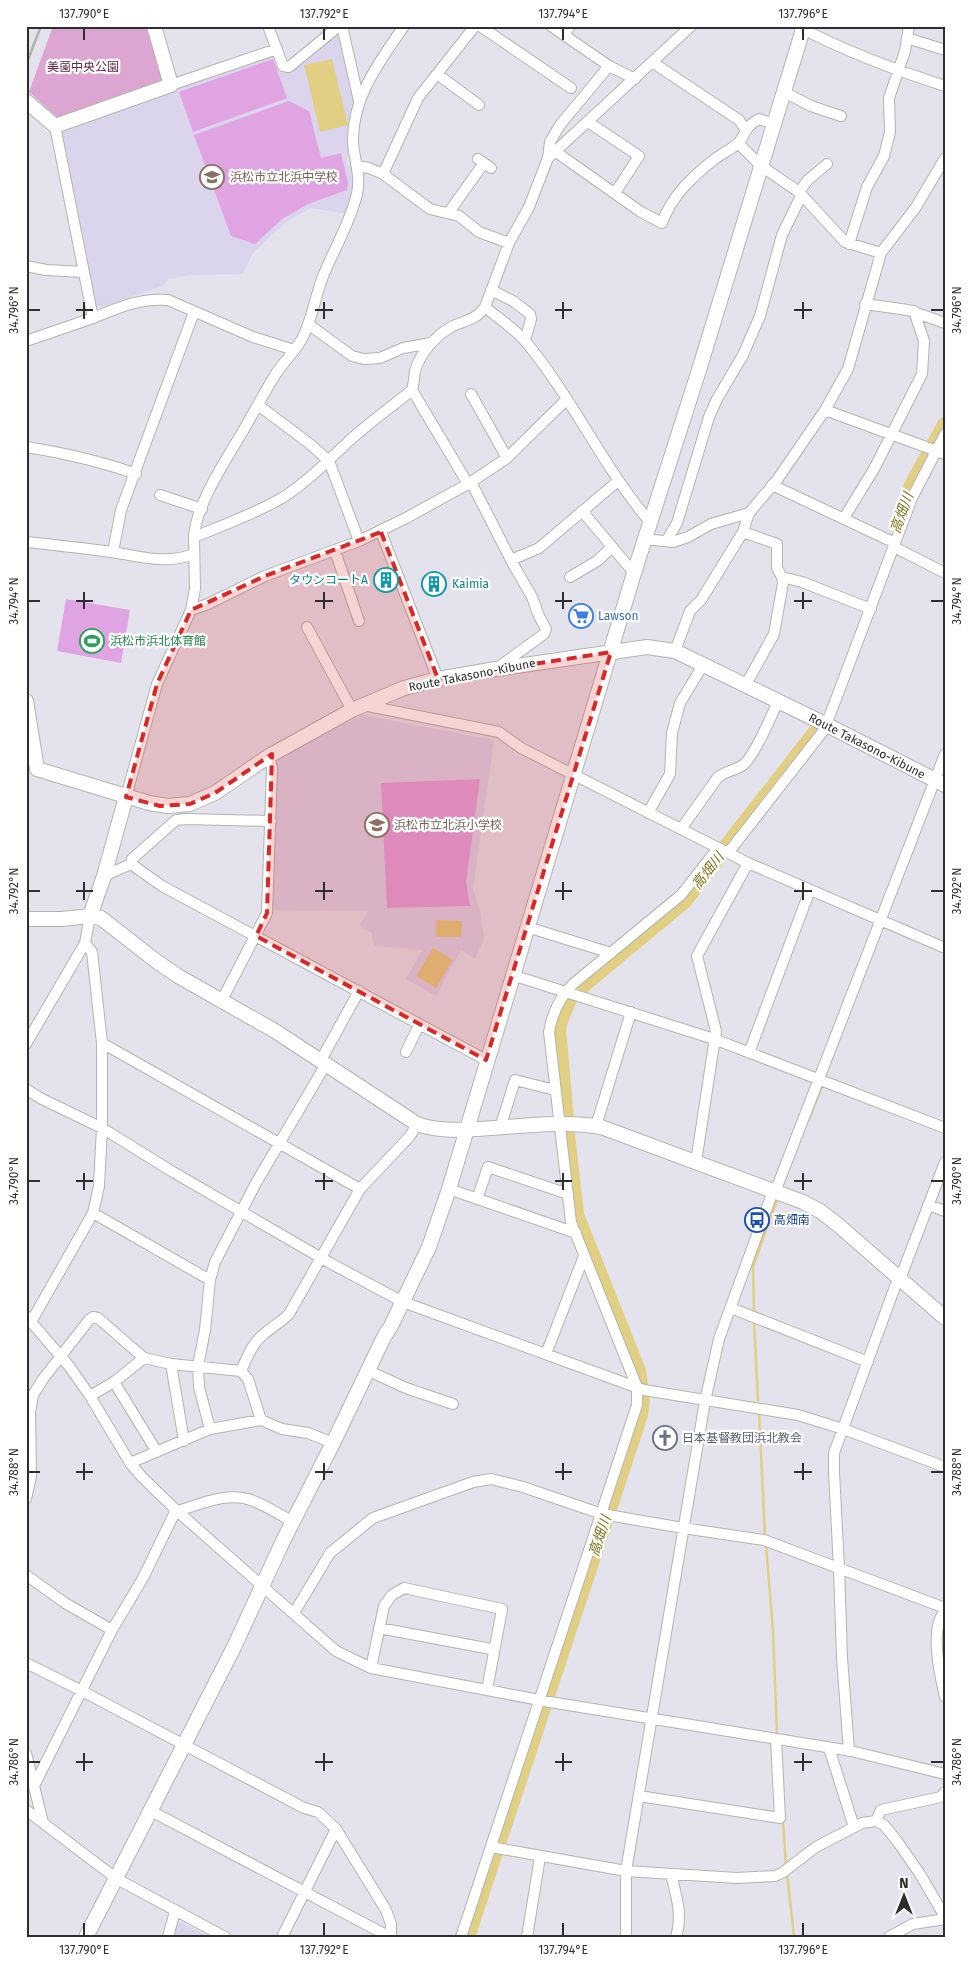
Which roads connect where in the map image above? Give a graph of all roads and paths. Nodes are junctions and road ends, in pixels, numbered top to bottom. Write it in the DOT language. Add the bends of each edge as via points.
graph roads {
  1 [pos="154,26"];
  2 [pos="268,26"];
  3 [pos="340,26"];
  4 [pos="404,26"];
  5 [pos="475,26"];
  6 [pos="480,26"];
  7 [pos="551,26"];
  8 [pos="691,26"];
  9 [pos="909,26"];
  10 [pos="802,27"];
  11 [pos="567,31"];
  12 [pos="907,38"];
  13 [pos="277,48"];
  14 [pos="945,50"];
  15 [pos="652,62"];
  16 [pos="609,66"];
  17 [pos="898,70"];
  18 [pos="437,74"];
  19 [pos="635,79"];
  20 [pos="171,85"];
  21 [pos="945,86"];
  22 [pos="571,88"];
  23 [pos="784,92"];
  24 [pos="26,101"];
  25 [pos="359,102"];
  26 [pos="479,105"];
  27 [pos="841,116"];
  28 [pos="588,122"];
  29 [pos="774,124"];
  30 [pos="55,126"];
  31 [pos="746,129"];
  32 [pos="738,143"];
  33 [pos="552,155"];
  34 [pos="945,158"];
  35 [pos="484,163"];
  36 [pos="827,164"];
  37 [pos="358,166"];
  38 [pos="761,166"];
  39 [pos="383,174"];
  40 [pos="615,193"];
  41 [pos="800,194"];
  42 [pos="449,212"];
  43 [pos="508,243"];
  44 [pos="850,244"];
  45 [pos="881,253"];
  46 [pos="26,266"];
  47 [pos="84,272"];
  48 [pos="491,290"];
  49 [pos="865,304"];
  50 [pos="485,307"];
  51 [pos="914,311"];
  52 [pos="194,312"];
  53 [pos="94,318"];
  54 [pos="944,321"];
  55 [pos="308,324"];
  56 [pos="26,341"];
  57 [pos="525,341"];
  58 [pos="431,343"];
  59 [pos="294,350"];
  60 [pos="412,390"];
  61 [pos="471,394"];
  62 [pos="567,400"];
  63 [pos="258,405"];
  64 [pos="825,410"];
  65 [pos="945,434"];
  66 [pos="892,435"];
  67 [pos="26,448"];
  68 [pos="936,451"];
  69 [pos="507,458"];
  70 [pos="329,461"];
  71 [pos="136,474"];
  72 [pos="618,481"];
  73 [pos="469,483"];
  74 [pos="772,485"];
  75 [pos="160,495"];
  76 [pos="202,509"];
  77 [pos="582,511"];
  78 [pos="749,514"];
  79 [pos="844,518"];
  80 [pos="650,522"];
  81 [pos="381,532"];
  82 [pos="743,532"];
  83 [pos="194,537"];
  84 [pos="645,539"];
  85 [pos="667,540"];
  86 [pos="26,542"];
  87 [pos="359,542"];
  88 [pos="893,543"];
  89 [pos="612,546"];
  90 [pos="335,551"];
  91 [pos="113,552"];
  92 [pos="194,554"];
  93 [pos="511,560"];
  94 [pos="634,573"];
  95 [pos="945,573"];
  96 [pos="570,577"];
  97 [pos="782,577"];
  98 [pos="868,608"];
  99 [pos="191,610"];
  100 [pos="359,621"];
  101 [pos="307,627"];
  102 [pos="676,651"];
  103 [pos="611,652"];
  104 [pos="703,665"];
  105 [pos="496,669"];
  106 [pos="438,679"];
  107 [pos="745,686"];
  108 [pos="26,701"];
  109 [pos="778,701"];
  110 [pos="357,708"];
  111 [pos="826,725"];
  112 [pos="945,754"];
  113 [pos="269,756"];
  114 [pos="32,767"];
  115 [pos="574,774"];
  116 [pos="940,783"];
  117 [pos="126,797"];
  118 [pos="648,813"];
  119 [pos="271,821"];
  120 [pos="681,829"];
  121 [pos="723,851"];
  122 [pos="748,863"];
  123 [pos="131,864"];
  124 [pos="104,876"];
  125 [pos="810,890"];
  126 [pos="90,916"];
  127 [pos="26,919"];
  128 [pos="881,920"];
  129 [pos="527,927"];
  130 [pos="256,936"];
  131 [pos="85,943"];
  132 [pos="945,948"];
  133 [pos="611,952"];
  134 [pos="512,976"];
  135 [pos="359,991"];
  136 [pos="565,992"];
  137 [pos="222,1000"];
  138 [pos="631,1012"];
  139 [pos="419,1024"];
  140 [pos="714,1039"];
  141 [pos="102,1043"];
  142 [pos="26,1044"];
  143 [pos="406,1052"];
  144 [pos="749,1054"];
  145 [pos="486,1060"];
  146 [pos="323,1062"];
  147 [pos="820,1080"];
  148 [pos="26,1089"];
  149 [pos="555,1090"];
  150 [pos="417,1124"];
  151 [pos="559,1125"];
  152 [pos="596,1126"];
  153 [pos="102,1128"];
  154 [pos="500,1128"];
  155 [pos="945,1128"];
  156 [pos="465,1130"];
  157 [pos="279,1144"];
  158 [pos="696,1162"];
  159 [pos="945,1162"];
  160 [pos="360,1189"];
  161 [pos="449,1189"];
  162 [pos="777,1192"];
  163 [pos="568,1194"];
  164 [pos="477,1199"];
  165 [pos="928,1205"];
  166 [pos="242,1210"];
  167 [pos="945,1211"];
  168 [pos="93,1213"];
  169 [pos="576,1233"];
  170 [pos="584,1256"];
  171 [pos="321,1257"];
  172 [pos="900,1279"];
  173 [pos="210,1280"];
  174 [pos="402,1302"];
  175 [pos="731,1308"];
  176 [pos="945,1318"];
  177 [pos="28,1319"];
  178 [pos="546,1354"];
  179 [pos="62,1357"];
  180 [pos="144,1358"];
  181 [pos="868,1362"];
  182 [pos="171,1364"];
  183 [pos="198,1366"];
  184 [pos="242,1371"];
  185 [pos="369,1371"];
  186 [pos="114,1382"];
  187 [pos="640,1388"];
  188 [pos="90,1396"];
  189 [pos="705,1401"];
  190 [pos="453,1404"];
  191 [pos="261,1420"];
  192 [pos="210,1429"];
  193 [pos="843,1429"];
  194 [pos="184,1441"];
  195 [pos="333,1443"];
  196 [pos="157,1452"];
  197 [pos="130,1463"];
  198 [pos="945,1467"];
  199 [pos="29,1474"];
  200 [pos="26,1500"];
  201 [pos="176,1510"];
  202 [pos="605,1514"];
  203 [pos="293,1522"];
  204 [pos="683,1528"];
  205 [pos="839,1568"];
  206 [pos="26,1575"];
  207 [pos="262,1586"];
  208 [pos="945,1610"];
  209 [pos="294,1613"];
  210 [pos="379,1628"];
  211 [pos="112,1630"];
  212 [pos="494,1652"];
  213 [pos="26,1663"];
  214 [pos="371,1668"];
  215 [pos="82,1690"];
  216 [pos="487,1690"];
  217 [pos="945,1697"];
  218 [pos="544,1701"];
  219 [pos="652,1718"];
  220 [pos="776,1739"];
  221 [pos="184,1745"];
  222 [pos="829,1748"];
  223 [pos="849,1751"];
  224 [pos="26,1753"];
  225 [pos="945,1774"];
  226 [pos="35,1784"];
  227 [pos="945,1792"];
  228 [pos="639,1796"];
  229 [pos="26,1810"];
  230 [pos="151,1811"];
  231 [pos="876,1821"];
  232 [pos="43,1823"];
  233 [pos="854,1827"];
  234 [pos="336,1829"];
  235 [pos="494,1848"];
  236 [pos="540,1857"];
  237 [pos="626,1871"];
  238 [pos="670,1874"];
  239 [pos="117,1879"];
  240 [pos="306,1891"];
  241 [pos="175,1911"];
  242 [pos="945,1918"];
  243 [pos="86,1937"];
  244 [pos="168,1937"];
  245 [pos="225,1937"];
  246 [pos="282,1937"];
  247 [pos="390,1937"];
  248 [pos="461,1937"];
  249 [pos="527,1937"];
  250 [pos="626,1937"];
  251 [pos="676,1937"];
  252 [pos="889,1937"];
  1 -- 20 [label="street"];
  2 -- 13 [label="street"];
  3 -- 13 [label="street" via="289,66 283,66"];
  3 -- 25 [label="street"];
  4 -- 25 [label="street" via="380,61"];
  5 -- 18 [label="street"];
  6 -- 22 [label="street"];
  7 -- 11 [label="street"];
  8 -- 15 [label="street"];
  9 -- 12 [label="street"];
  10 -- 17 [label="street"];
  10 -- 23 [label="street"];
  11 -- 16 [label="street"];
  12 -- 14 [label="street"];
  12 -- 17 [label="street"];
  13 -- 20 [label="street"];
  15 -- 19 [label="street"];
  15 -- 31 [label="street" via="739,120"];
  16 -- 19 [label="street"];
  16 -- 33 [label="street" via="560,125 550,142"];
  17 -- 21 [label="street"];
  17 -- 44 [label="street" via="889,98 890,132 884,156 867,187"];
  18 -- 26 [label="street"];
  18 -- 39 [label="street" via="418,98"];
  19 -- 28 [label="street"];
  20 -- 30 [label="street"];
  23 -- 27 [label="street" via="810,106"];
  23 -- 29 [label="street"];
  24 -- 30 [label="street"];
  25 -- 37 [label="street" via="353,142"];
  28 -- 33 [label="street"];
  28 -- 40 [label="street" via="639,156"];
  29 -- 31 [label="street" via="759,119"];
  29 -- 38 [label="street"];
  30 -- 47 [label="street"];
  31 -- 32 [label="street"];
  32 -- 38 [label="street"];
  32 -- 40 [label="street" via="682,188 668,207 662,223"];
  33 -- 40 [label="street"];
  33 -- 43 [label="street" via="529,207"];
  34 -- 45 [label="street" via="916,207"];
  35 -- 42 [label="street"];
  36 -- 41 [label="street" via="808,180"];
  37 -- 39 [label="street"];
  37 -- 55 [label="street" via="357,193 348,224 324,275"];
  38 -- 41 [label="street"];
  38 -- 80 [label="street"];
  39 -- 42 [label="street" via="430,210"];
  41 -- 44 [label="street"];
  41 -- 85 [label="street" via="782,235 760,316 712,411 677,524"];
  42 -- 43 [label="street" via="479,232"];
  43 -- 48 [label="street"];
  44 -- 45 [label="street"];
  45 -- 49 [label="street"];
  46 -- 47 [label="street"];
  47 -- 53 [label="street"];
  48 -- 50 [label="street"];
  48 -- 57 [label="street" via="530,314"];
  49 -- 51 [label="street"];
  49 -- 64 [label="street" via="848,369"];
  50 -- 57 [label="street"];
  50 -- 58 [label="street" via="473,319 452,327"];
  51 -- 54 [label="street"];
  51 -- 66 [label="street" via="924,341 924,369"];
  52 -- 53 [label="street" via="168,300 154,299 135,302"];
  52 -- 59 [label="street" via="260,340"];
  52 -- 71 [label="street"];
  53 -- 56 [label="street"];
  55 -- 58 [label="street" via="352,356 364,359 380,358 404,348"];
  55 -- 59 [label="street"];
  57 -- 62 [label="street"];
  58 -- 60 [label="street" via="417,367"];
  59 -- 63 [label="street"];
  60 -- 70 [label="street"];
  60 -- 73 [label="street"];
  61 -- 69 [label="street"];
  62 -- 69 [label="street"];
  62 -- 72 [label="street"];
  63 -- 70 [label="street"];
  63 -- 76 [label="street" via="221,468"];
  64 -- 66 [label="street"];
  64 -- 74 [label="street"];
  65 -- 68 [label="street"];
  66 -- 68 [label="street"];
  66 -- 79 [label="street"];
  67 -- 71 [label="street" via="107,464"];
  68 -- 88 [label="street"];
  69 -- 73 [label="street"];
  70 -- 83 [label="street" via="272,503"];
  70 -- 87 [label="street"];
  71 -- 91 [label="street" via="121,510"];
  72 -- 77 [label="street"];
  72 -- 80 [label="street"];
  73 -- 81 [label="street"];
  73 -- 93 [label="street"];
  74 -- 78 [label="street"];
  74 -- 79 [label="street"];
  75 -- 76 [label="street"];
  76 -- 83 [label="street"];
  77 -- 89 [label="street"];
  77 -- 93 [label="street" via="539,548"];
  78 -- 82 [label="street"];
  78 -- 85 [label="street" via="712,524 673,542"];
  79 -- 88 [label="street"];
  80 -- 84 [label="street"];
  81 -- 87 [label="street"];
  81 -- 106 [label="street"];
  82 -- 97 [label="street" via="777,544 777,568"];
  82 -- 102 [label="street" via="701,600 690,611"];
  83 -- 92 [label="street"];
  84 -- 85 [label="street"];
  84 -- 94 [label="street"];
  86 -- 91 [label="street"];
  87 -- 90 [label="street"];
  88 -- 95 [label="street"];
  88 -- 98 [label="street"];
  89 -- 94 [label="street"];
  89 -- 96 [label="street" via="597,561"];
  90 -- 99 [label="street" via="273,573"];
  90 -- 100 [label="street"];
  91 -- 92 [label="street" via="151,560 181,559"];
  92 -- 99 [label="street"];
  93 -- 105 [label="street" via="532,597 546,632"];
  94 -- 103 [label="street"];
  97 -- 98 [label="street"];
  97 -- 107 [label="street" via="774,634"];
  98 -- 111 [label="street"];
  99 -- 117 [label="street" via="157,684"];
  101 -- 110 [label="street"];
  102 -- 103 [label="street, Route Takasono-Kibune" via="647,647"];
  102 -- 104 [label="street, Route Takasono-Kibune"];
  103 -- 105 [label="street, Route Takasono-Kibune"];
  103 -- 115 [label="street"];
  104 -- 107 [label="street, Route Takasono-Kibune"];
  104 -- 118 [label="street" via="680,703 672,733 670,774"];
  105 -- 106 [label="street, Route Takasono-Kibune"];
  106 -- 110 [label="street, Route Takasono-Kibune" via="404,688"];
  107 -- 109 [label="street, Route Takasono-Kibune"];
  108 -- 114 [label="street"];
  109 -- 111 [label="street, Route Takasono-Kibune"];
  109 -- 120 [label="street" via="766,730 744,764 718,777"];
  110 -- 113 [label="street, Route Takasono-Kibune"];
  110 -- 115 [label="street" via="499,732 522,748"];
  111 -- 116 [label="street, Route Takasono-Kibune"];
  111 -- 121 [label="street"];
  112 -- 116 [label="street"];
  113 -- 117 [label="street, Route Takasono-Kibune" via="215,793 190,804 160,806"];
  113 -- 119 [label="street" via="272,768"];
  114 -- 117 [label="street, Route Takasono-Kibune"];
  115 -- 118 [label="street"];
  115 -- 129 [label="street"];
  116 -- 128 [label="street"];
  117 -- 124 [label="street"];
  118 -- 120 [label="street"];
  119 -- 123 [label="street" via="176,820 132,859"];
  119 -- 130 [label="street" via="267,913"];
  120 -- 121 [label="street"];
  121 -- 122 [label="street"];
  121 -- 133 [label="street" via="681,895"];
  122 -- 125 [label="street"];
  122 -- 140 [label="street" via="698,956 714,1019"];
  123 -- 124 [label="street"];
  123 -- 130 [label="street" via="162,886"];
  124 -- 126 [label="street"];
  125 -- 128 [label="street"];
  125 -- 144 [label="street"];
  126 -- 127 [label="street"];
  126 -- 131 [label="street"];
  126 -- 137 [label="street" via="101,918 163,966"];
  128 -- 132 [label="street"];
  128 -- 147 [label="street"];
  129 -- 133 [label="street"];
  129 -- 134 [label="street"];
  130 -- 135 [label="street"];
  130 -- 137 [label="street"];
  131 -- 141 [label="street" via="92,952"];
  131 -- 142 [label="street"];
  133 -- 136 [label="street"];
  134 -- 136 [label="street"];
  134 -- 145 [label="street"];
  135 -- 139 [label="street"];
  135 -- 146 [label="street"];
  136 -- 138 [label="street"];
  136 -- 149 [label="street" via="552,1015 549,1032"];
  137 -- 146 [label="street"];
  138 -- 140 [label="street"];
  138 -- 152 [label="street"];
  139 -- 143 [label="street"];
  139 -- 145 [label="street"];
  140 -- 144 [label="street"];
  140 -- 158 [label="street"];
  141 -- 153 [label="street"];
  141 -- 157 [label="street"];
  144 -- 147 [label="street"];
  145 -- 156 [label="street"];
  146 -- 150 [label="street"];
  146 -- 157 [label="street"];
  147 -- 155 [label="street"];
  147 -- 162 [label="street"];
  148 -- 153 [label="street"];
  149 -- 151 [label="street"];
  149 -- 154 [label="street" via="516,1080"];
  150 -- 156 [label="street" via="440,1130"];
  150 -- 160 [label="street" via="410,1136"];
  151 -- 152 [label="street"];
  151 -- 154 [label="street"];
  151 -- 163 [label="street"];
  152 -- 158 [label="street"];
  153 -- 166 [label="street"];
  153 -- 168 [label="street" via="99,1186"];
  154 -- 156 [label="street"];
  156 -- 161 [label="street"];
  157 -- 160 [label="street"];
  157 -- 166 [label="street"];
  158 -- 162 [label="street"];
  159 -- 165 [label="street"];
  160 -- 171 [label="street"];
  161 -- 164 [label="street"];
  161 -- 174 [label="street" via="428,1246"];
  162 -- 172 [label="street" via="825,1215"];
  162 -- 175 [label="street"];
  163 -- 164 [label="street" via="488,1167"];
  163 -- 169 [label="street" via="571,1222"];
  164 -- 169 [label="street"];
  165 -- 167 [label="street"];
  165 -- 172 [label="street"];
  166 -- 171 [label="street"];
  166 -- 173 [label="street" via="220,1248"];
  168 -- 173 [label="street"];
  168 -- 177 [label="street"];
  169 -- 170 [label="street"];
  170 -- 178 [label="street"];
  170 -- 187 [label="street"];
  171 -- 174 [label="street"];
  171 -- 184 [label="street" via="289,1314 262,1335"];
  172 -- 176 [label="street"];
  172 -- 181 [label="street"];
  173 -- 183 [label="street"];
  174 -- 178 [label="street"];
  174 -- 185 [label="street"];
  175 -- 181 [label="street"];
  175 -- 189 [label="street" via="718,1339"];
  177 -- 179 [label="street"];
  178 -- 187 [label="street"];
  179 -- 180 [label="street" via="93,1317"];
  179 -- 188 [label="street"];
  179 -- 199 [label="street" via="37,1388 31,1401"];
  180 -- 182 [label="street"];
  180 -- 186 [label="street"];
  181 -- 193 [label="street"];
  182 -- 183 [label="street"];
  182 -- 194 [label="street"];
  183 -- 184 [label="street"];
  183 -- 192 [label="street" via="199,1387"];
  184 -- 191 [label="street" via="248,1379"];
  185 -- 190 [label="street"];
  185 -- 195 [label="street"];
  186 -- 188 [label="street"];
  186 -- 196 [label="street"];
  187 -- 189 [label="street"];
  187 -- 202 [label="street"];
  188 -- 197 [label="street"];
  189 -- 193 [label="street" via="798,1415"];
  189 -- 204 [label="street"];
  191 -- 192 [label="street"];
  191 -- 195 [label="street"];
  192 -- 194 [label="street"];
  193 -- 198 [label="street"];
  193 -- 205 [label="street" via="833,1463"];
  194 -- 196 [label="street"];
  195 -- 203 [label="street"];
  196 -- 197 [label="street"];
  197 -- 201 [label="street"];
  199 -- 200 [label="street"];
  201 -- 203 [label="street" via="233,1497 250,1499"];
  201 -- 207 [label="street"];
  201 -- 211 [label="street"];
  202 -- 204 [label="street"];
  202 -- 209 [label="street" via="498,1480 473,1482 373,1518 330,1553"];
  202 -- 218 [label="street"];
  203 -- 207 [label="street"];
  204 -- 205 [label="street" via="764,1540"];
  204 -- 219 [label="street"];
  205 -- 208 [label="street"];
  205 -- 223 [label="street"];
  206 -- 211 [label="street" via="65,1603"];
  207 -- 209 [label="street"];
  207 -- 221 [label="street"];
  208 -- 217 [label="street" via="940,1616 937,1634 938,1667"];
  209 -- 214 [label="street" via="336,1651"];
  210 -- 212 [label="street"];
  210 -- 212 [label="street" via="384,1606 392,1595 404,1588 487,1605 502,1609"];
  210 -- 214 [label="street"];
  211 -- 215 [label="street"];
  212 -- 216 [label="street"];
  213 -- 215 [label="street"];
  214 -- 216 [label="street"];
  215 -- 221 [label="street"];
  215 -- 226 [label="street"];
  216 -- 218 [label="street"];
  218 -- 219 [label="street"];
  218 -- 235 [label="street"];
  219 -- 220 [label="street"];
  219 -- 228 [label="street"];
  220 -- 222 [label="street"];
  220 -- 228 [label="street" via="780,1818"];
  221 -- 230 [label="street"];
  221 -- 234 [label="street" via="304,1808 318,1812"];
  222 -- 223 [label="street"];
  222 -- 233 [label="street"];
  223 -- 225 [label="street"];
  224 -- 226 [label="street"];
  226 -- 232 [label="street"];
  227 -- 231 [label="street" via="941,1797 881,1810"];
  228 -- 237 [label="street"];
  229 -- 232 [label="street"];
  230 -- 239 [label="street"];
  230 -- 240 [label="street"];
  231 -- 233 [label="street"];
  231 -- 242 [label="street" via="897,1840"];
  232 -- 239 [label="street"];
  233 -- 238 [label="street" via="816,1847 775,1876 737,1878"];
  234 -- 240 [label="street"];
  234 -- 247 [label="street" via="386,1910 391,1924"];
  235 -- 236 [label="street"];
  235 -- 248 [label="street"];
  236 -- 237 [label="street"];
  236 -- 249 [label="street"];
  237 -- 238 [label="street"];
  237 -- 250 [label="street"];
  238 -- 251 [label="street" via="680,1915"];
  239 -- 241 [label="street"];
  239 -- 243 [label="street"];
  240 -- 246 [label="street"];
  240 -- 247 [label="street"];
  241 -- 244 [label="street"];
  241 -- 245 [label="street"];
  242 -- 252 [label="street" via="913,1924"];
}
